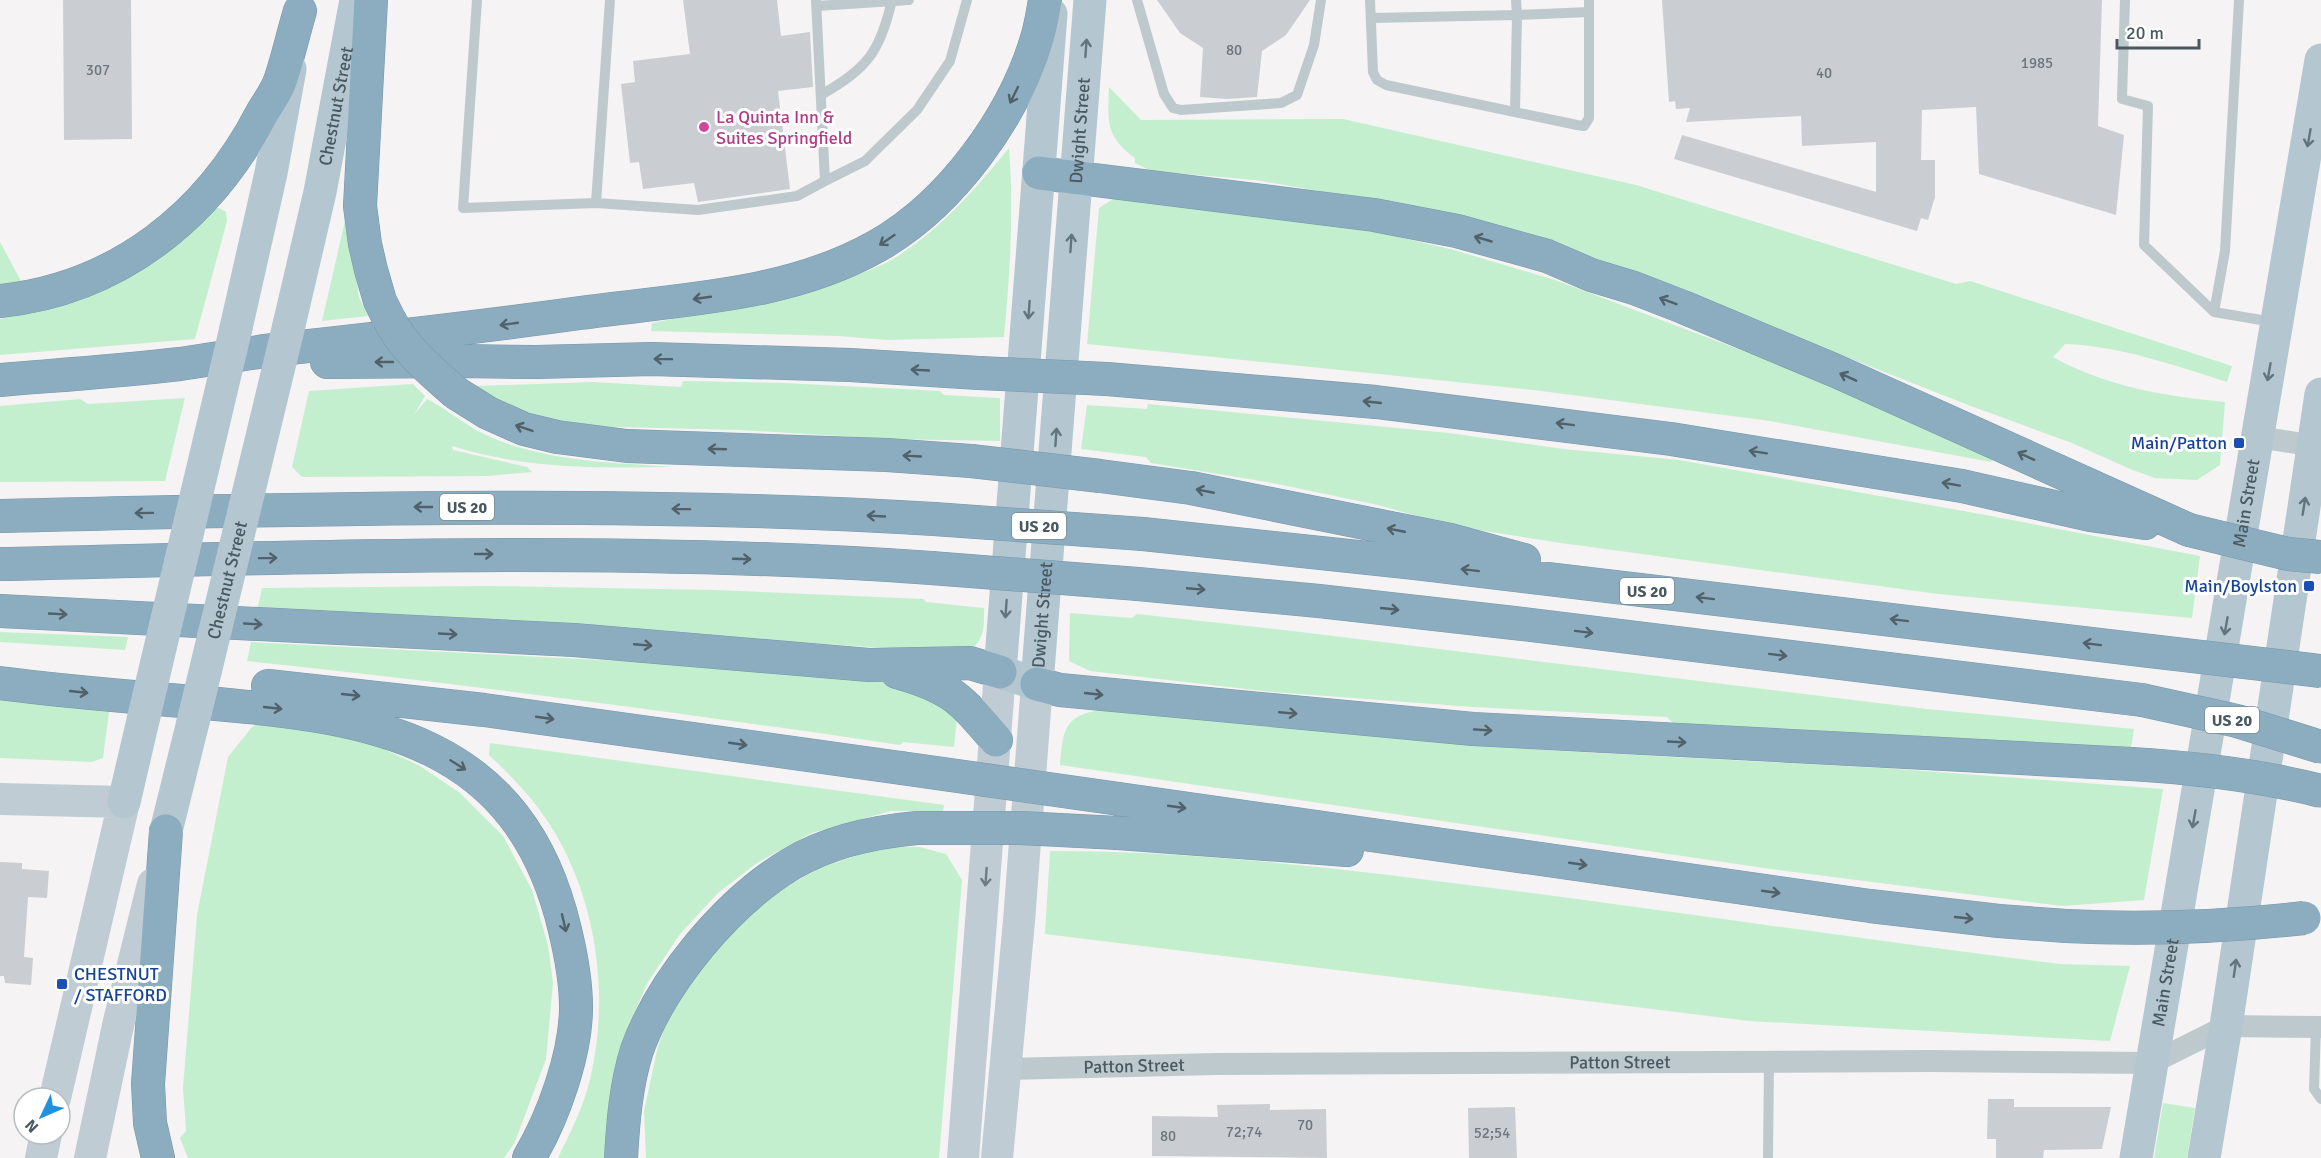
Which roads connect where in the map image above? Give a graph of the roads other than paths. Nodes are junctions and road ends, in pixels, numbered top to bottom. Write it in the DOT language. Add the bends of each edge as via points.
graph roads {
  1 [pos="356,0"];
  2 [pos="371,0"];
  3 [pos="477,0"];
  4 [pos="610,0"];
  5 [pos="909,0"];
  6 [pos="967,0"];
  7 [pos="1046,0"];
  8 [pos="1052,0"];
  9 [pos="1090,0"];
  10 [pos="1137,0"];
  11 [pos="1321,0"];
  12 [pos="1370,0"];
  13 [pos="1516,0"];
  14 [pos="1589,0"];
  15 [pos="2125,0"];
  16 [pos="2239,0"];
  17 [pos="892,1"];
  18 [pos="816,3"];
  19 [pos="301,5"];
  20 [pos="1590,12"];
  21 [pos="1517,15"];
  22 [pos="1371,18"];
  23 [pos="2321,60"];
  24 [pos="821,95"];
  25 [pos="1515,112"];
  26 [pos="1039,173"];
  27 [pos="1076,177"];
  28 [pos="825,181"];
  29 [pos="596,203"];
  30 [pos="0,301"];
  31 [pos="2214,312"];
  32 [pos="2277,323"];
  33 [pos="182,363"];
  34 [pos="0,380"];
  35 [pos="2321,394"];
  36 [pos="2258,437"];
  37 [pos="2317,446"];
  38 [pos="0,516"];
  39 [pos="2189,530"];
  40 [pos="2321,557"];
  41 [pos="0,564"];
  42 [pos="1615,587"];
  43 [pos="0,610"];
  44 [pos="869,665"];
  45 [pos="0,667"];
  46 [pos="2321,671"];
  47 [pos="1000,672"];
  48 [pos="0,684"];
  49 [pos="1037,684"];
  50 [pos="996,740"];
  51 [pos="2321,747"];
  52 [pos="2321,791"];
  53 [pos="0,799"];
  54 [pos="124,802"];
  55 [pos="166,831"];
  56 [pos="1540,859"];
  57 [pos="2312,917"];
  58 [pos="2226,1026"];
  59 [pos="2318,1026"];
  60 [pos="1769,1062"];
  61 [pos="2152,1063"];
  62 [pos="1006,1069"];
  63 [pos="58,1086"];
  64 [pos="2321,1099"];
  65 [pos="90,1158"];
  66 [pos="158,1158"];
  67 [pos="529,1158"];
  68 [pos="621,1158"];
  69 [pos="963,1158"];
  70 [pos="997,1158"];
  71 [pos="1768,1158"];
  72 [pos="2136,1158"];
  73 [pos="2204,1158"];
  1 -- 55 [label="main road, Chestnut Street, bridge" via="290,325"];
  42 -- 2 [label="highway, one-way, bridge" via="1450,540 1191,488 971,461 627,446 557,437 524,429 488,413 456,393 428,368 394,329 380,302 360,206"];
  3 -- 29 [label="lane" via="463,208"];
  4 -- 29 [label="lane"];
  5 -- 17 [label="lane"];
  6 -- 28 [label="lane" via="950,61 917,110 865,161"];
  7 -- 33 [label="highway, one-way" via="1026,67 981,149 920,215 851,260 788,282 732,293"];
  8 -- 26 [label="main road, Dwight Street"];
  27 -- 9 [label="main road, Dwight Street, one-way"];
  10 -- 11 [label="lane" via="1164,94 1173,108 1181,110 1281,104 1297,95 1314,45"];
  12 -- 22 [label="lane"];
  13 -- 21 [label="lane"];
  14 -- 20 [label="lane"];
  15 -- 31 [label="lane" via="2122,99 2148,106 2144,245"];
  16 -- 31 [label="lane" via="2225,251"];
  17 -- 18 [label="lane"];
  17 -- 24 [label="lane" via="878,48 852,77"];
  18 -- 24 [label="lane"];
  19 -- 30 [label="highway" via="279,83 248,141 229,169 176,225 137,256 107,271 31,298"];
  19 -- 54 [label="main road, bridge" via="271,173"];
  20 -- 21 [label="lane"];
  20 -- 25 [label="lane" via="1589,118 1584,126"];
  21 -- 22 [label="lane"];
  21 -- 25 [label="lane"];
  22 -- 25 [label="lane" via="1373,72 1377,80"];
  23 -- 32 [label="main road, Main Street, one-way"];
  24 -- 28 [label="lane"];
  26 -- 27 [label="highway"];
  26 -- 47 [label="main road, Dwight Street, one-way"];
  39 -- 27 [label="highway, one-way" via="1836,371 1547,256 1457,231 1374,215"];
  49 -- 27 [label="main road, Dwight Street, one-way"];
  28 -- 29 [label="lane" via="797,196 698,210"];
  31 -- 32 [label="lane"];
  32 -- 36 [label="main road, Main Street, one-way"];
  33 -- 34 [label="highway"];
  39 -- 33 [label="highway, one-way, bridge" via="2090,515 1962,486 1660,437 1376,402 1107,379 652,359"];
  35 -- 37 [label="main road"];
  36 -- 37 [label="street"];
  36 -- 61 [label="main road, Main Street, one-way"];
  58 -- 37 [label="main road, one-way"];
  42 -- 38 [label="highway, US 20, one-way, bridge" via="1143,534 934,519 517,506"];
  39 -- 40 [label="highway, bridge" via="2288,554"];
  41 -- 51 [label="highway, US 20, one-way, bridge" via="518,554 931,568 1138,584 1526,625 2142,700 2237,721"];
  46 -- 42 [label="highway, US 20, one-way, bridge"];
  43 -- 44 [label="highway, one-way" via="574,640"];
  44 -- 47 [label="highway" via="970,663"];
  44 -- 50 [label="highway" via="945,688"];
  45 -- 56 [label="highway, one-way, bridge" via="91,670 388,698"];
  47 -- 49 [label="main road"];
  47 -- 50 [label="main road, Dwight Street"];
  48 -- 67 [label="highway, one-way" via="327,716 417,743 482,782 528,833 546,867 559,903 574,975 576,1009 567,1064 547,1122"];
  49 -- 52 [label="highway, one-way, bridge" via="1060,690 1482,730 2222,771"];
  49 -- 62 [label="main road, Dwight Street"];
  50 -- 69 [label="main road, Dwight Street, one-way"];
  53 -- 54 [label="main road"];
  54 -- 63 [label="main road"];
  55 -- 65 [label="main road, Chestnut Street"];
  55 -- 66 [label="highway" via="148,1084 150,1123"];
  56 -- 57 [label="highway, one-way, bridge" via="1894,910 1999,921 2181,928"];
  56 -- 68 [label="highway, bridge" via="1021,828 917,828 855,837 801,858 761,885 710,931 669,989 637,1050"];
  58 -- 59 [label="street"];
  58 -- 61 [label="street, Patton Street"];
  58 -- 73 [label="main road"];
  59 -- 64 [label="lane" via="2314,1089"];
  60 -- 61 [label="street, Patton Street"];
  60 -- 62 [label="street, Patton Street"];
  60 -- 71 [label="lane"];
  61 -- 72 [label="main road, Main Street"];
  62 -- 70 [label="main road, Dwight Street"];
}
